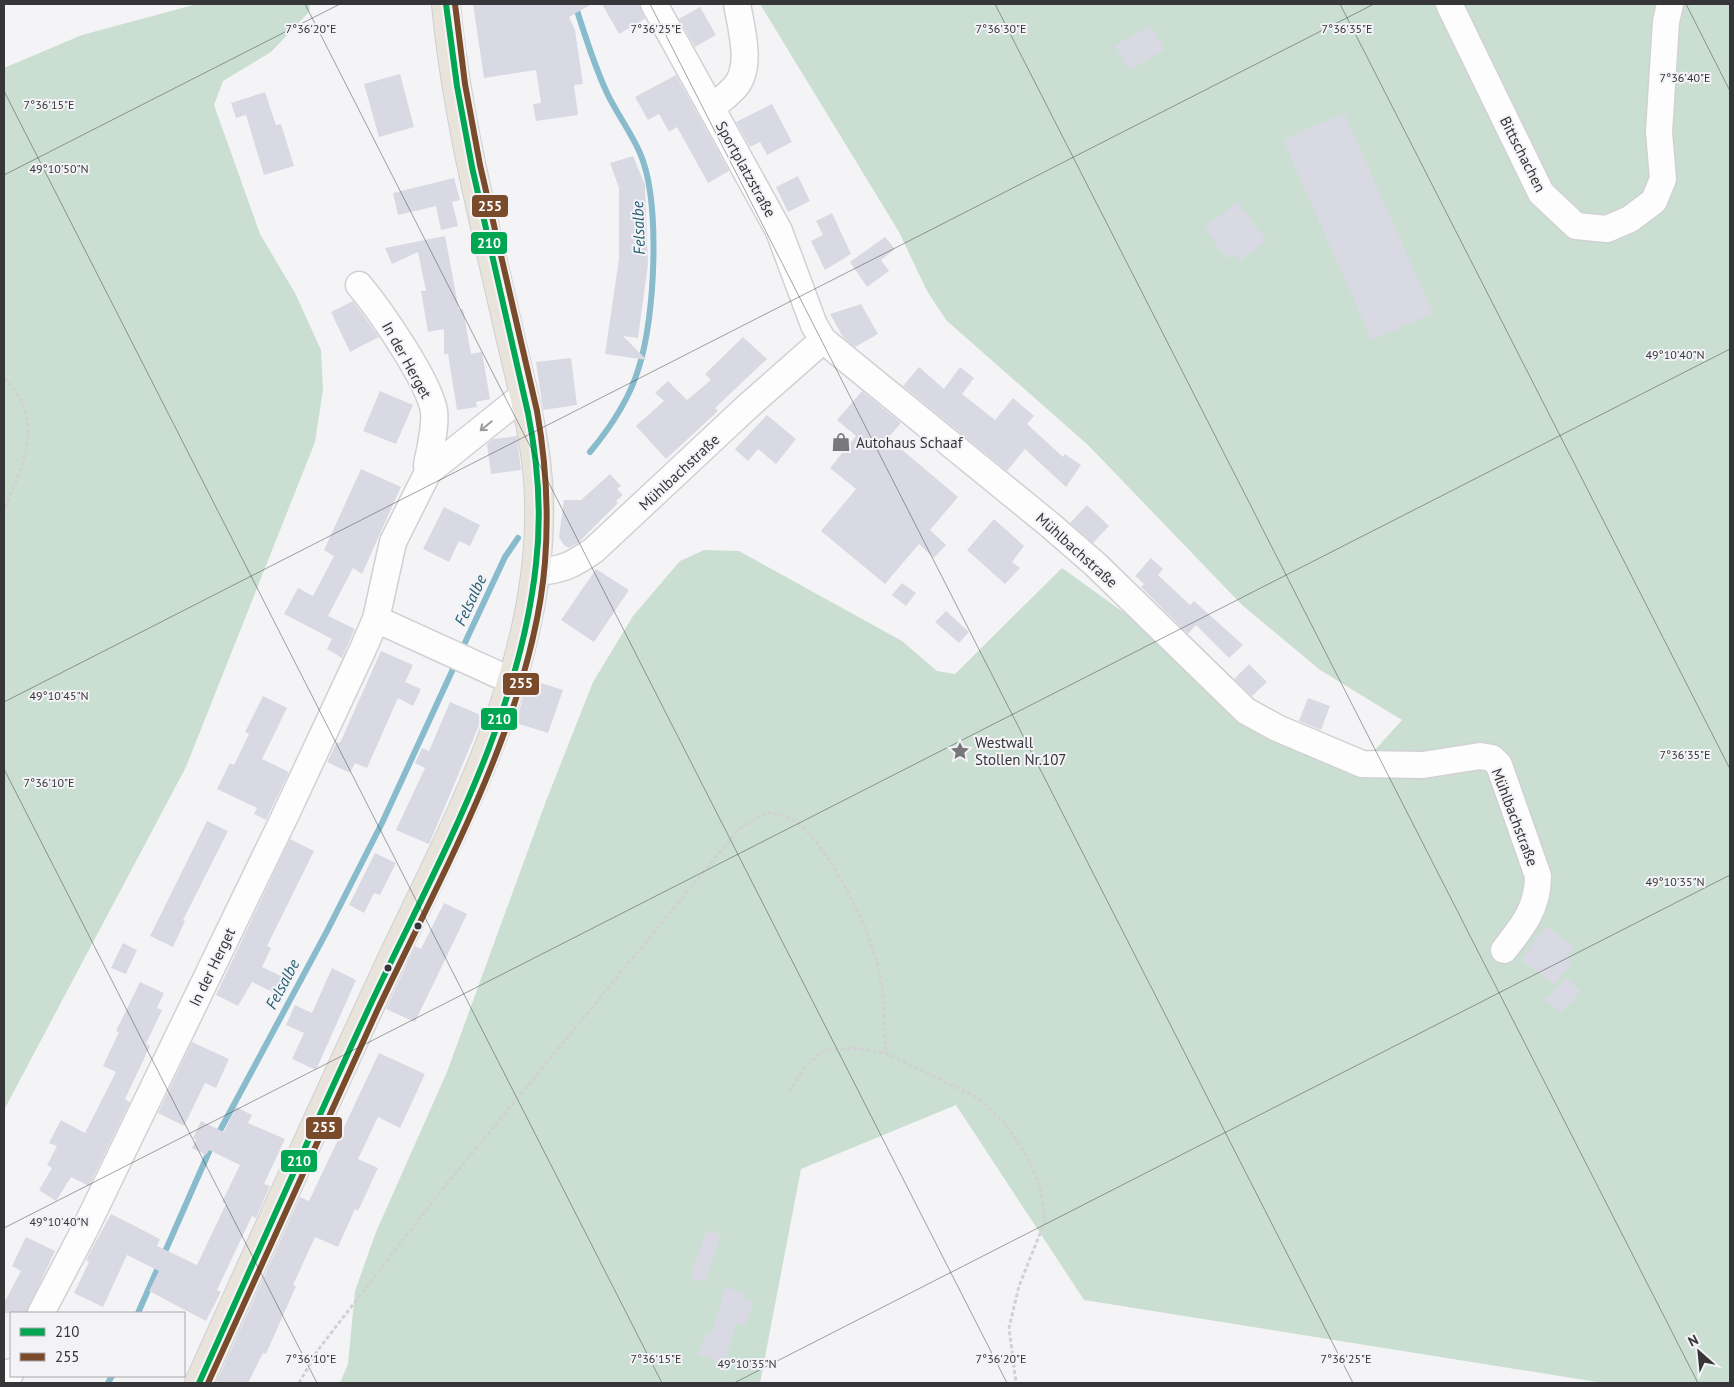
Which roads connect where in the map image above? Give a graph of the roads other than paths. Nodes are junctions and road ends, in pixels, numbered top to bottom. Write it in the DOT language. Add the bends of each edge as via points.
graph roads {
  1 [pos="446,4"];
  2 [pos="654,4"];
  3 [pos="737,4"];
  4 [pos="1449,4"];
  5 [pos="1670,4"];
  6 [pos="712,107"];
  7 [pos="359,285"];
  8 [pos="823,340"];
  9 [pos="524,395"];
  10 [pos="428,472"];
  11 [pos="537,572"];
  12 [pos="376,619"];
  13 [pos="512,681"];
  14 [pos="1504,950"];
  15 [pos="43,1312"];
  16 [pos="199,1383"];
  1 -- 9 [label="main road" via="476,186"];
  2 -- 6 [label="street, Sportplatzstraße"];
  3 -- 6 [label="street" via="744,72 736,86"];
  4 -- 5 [label="street, Bittschachen" via="1540,194 1576,226 1607,229 1630,219 1654,201 1663,179 1660,132 1666,22"];
  6 -- 8 [label="street, Sportplatzstraße" via="779,231 814,325"];
  7 -- 10 [label="street, In der Herget" via="417,372 433,409"];
  8 -- 11 [label="street, Mühlbachstraße" via="594,550 560,570"];
  8 -- 14 [label="street, Mühlbachstraße" via="1095,564 1246,711 1277,728 1362,764 1423,766 1480,756 1492,758 1499,765 1538,876 1538,894 1533,908"];
  9 -- 10 [label="street, In der Herget, one-way"];
  9 -- 11 [label="main road" via="540,502"];
  10 -- 12 [label="street, In der Herget" via="392,542"];
  11 -- 13 [label="main road"];
  12 -- 13 [label="street"];
  12 -- 15 [label="street, In der Herget" via="285,816"];
  13 -- 16 [label="main road" via="471,786"];
}
